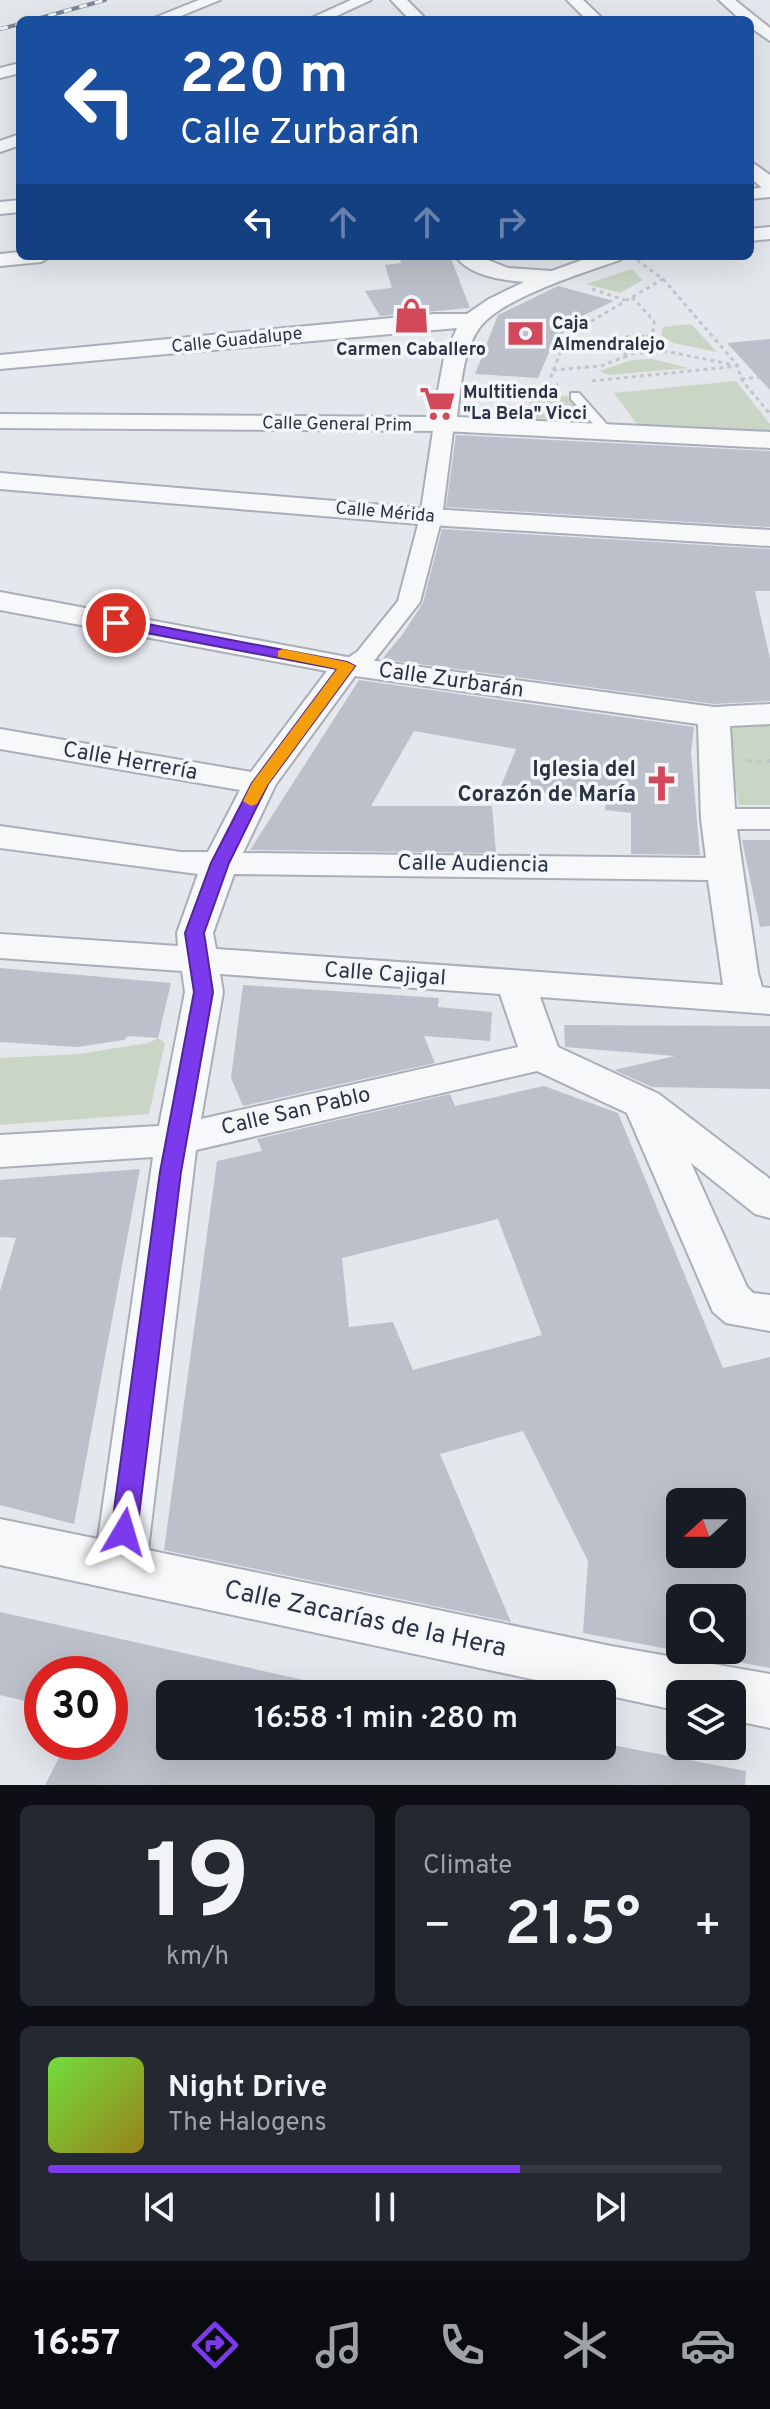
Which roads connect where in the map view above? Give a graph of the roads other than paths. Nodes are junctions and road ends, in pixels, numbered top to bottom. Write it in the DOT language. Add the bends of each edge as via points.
graph roads {
  1 [pos="213,0"];
  2 [pos="364,0"];
  3 [pos="383,0"];
  4 [pos="398,0"];
  5 [pos="574,0"];
  6 [pos="726,0"];
  7 [pos="168,16"];
  8 [pos="325,16"];
  9 [pos="345,16"];
  10 [pos="415,16"];
  11 [pos="592,16"];
  12 [pos="740,16"];
  13 [pos="469,260"];
  14 [pos="472,260"];
  15 [pos="602,260"];
  16 [pos="555,277"];
  17 [pos="482,315"];
  18 [pos="0,362"];
  19 [pos="575,396"];
  20 [pos="0,421"];
  21 [pos="444,424"];
  22 [pos="607,432"];
  23 [pos="770,440"];
  24 [pos="0,481"];
  25 [pos="431,517"];
  26 [pos="770,538"];
  27 [pos="0,601"];
  28 [pos="347,666"];
  29 [pos="770,714"];
  30 [pos="714,717"];
  31 [pos="0,739"];
  32 [pos="260,783"];
  33 [pos="718,819"];
  34 [pos="770,819"];
  35 [pos="0,837"];
  36 [pos="220,863"];
  37 [pos="726,869"];
  38 [pos="0,946"];
  39 [pos="199,961"];
  40 [pos="516,984"];
  41 [pos="758,1000"];
  42 [pos="541,1056"];
  43 [pos="644,1104"];
  44 [pos="175,1140"];
  45 [pos="0,1151"];
  46 [pos="770,1202"];
  47 [pos="770,1313"];
  48 [pos="0,1542"];
  49 [pos="120,1569"];
  50 [pos="666,1682"];
  51 [pos="746,1697"];
  52 [pos="770,1701"];
  1 -- 7 [label="street"];
  2 -- 8 [label="street"];
  3 -- 9 [label="street"];
  4 -- 10 [label="street"];
  5 -- 11 [label="street"];
  6 -- 12 [label="street"];
  13 -- 17 [label="street"];
  14 -- 16 [label="street" via="508,276"];
  15 -- 16 [label="street"];
  16 -- 17 [label="street"];
  17 -- 18 [label="street, Calle Guadalupe"];
  17 -- 21 [label="street" via="450,372"];
  19 -- 22 [label="lane"];
  20 -- 21 [label="street, Calle General Prim"];
  21 -- 22 [label="street, Calle General Prim"];
  21 -- 25 [label="street"];
  22 -- 23 [label="street, Calle General Prim"];
  24 -- 25 [label="street, Calle Mérida"];
  25 -- 26 [label="street, Calle Mérida"];
  25 -- 28 [label="street" via="409,602 365,657"];
  27 -- 28 [label="street, Calle Zurbarán"];
  28 -- 30 [label="street, Calle Zurbarán"];
  28 -- 32 [label="street"];
  29 -- 30 [label="street, Calle Zurbarán"];
  30 -- 33 [label="street"];
  31 -- 32 [label="street, Calle Herrería"];
  32 -- 36 [label="street"];
  33 -- 34 [label="street"];
  33 -- 37 [label="street"];
  35 -- 36 [label="street, Calle Audiencia" via="181,863"];
  36 -- 37 [label="street, Calle Audiencia"];
  36 -- 39 [label="street" via="195,933"];
  37 -- 41 [label="street" via="739,973"];
  38 -- 39 [label="street, Calle Cajigal"];
  39 -- 40 [label="street, Calle Cajigal"];
  39 -- 44 [label="street" via="204,992"];
  40 -- 41 [label="street, Calle Cajigal"];
  40 -- 42 [label="street"];
  42 -- 43 [label="street"];
  42 -- 44 [label="street, Calle San Pablo"];
  43 -- 46 [label="street"];
  43 -- 47 [label="street" via="729,1299 742,1310"];
  44 -- 45 [label="street, Calle San Pablo"];
  44 -- 49 [label="street"];
  48 -- 49 [label="street, Calle Zacarías de la Hera"];
  49 -- 50 [label="street, Calle Zacarías de la Hera"];
  51 -- 52 [label="street, Calle Zacarías de la Hera"];
}
